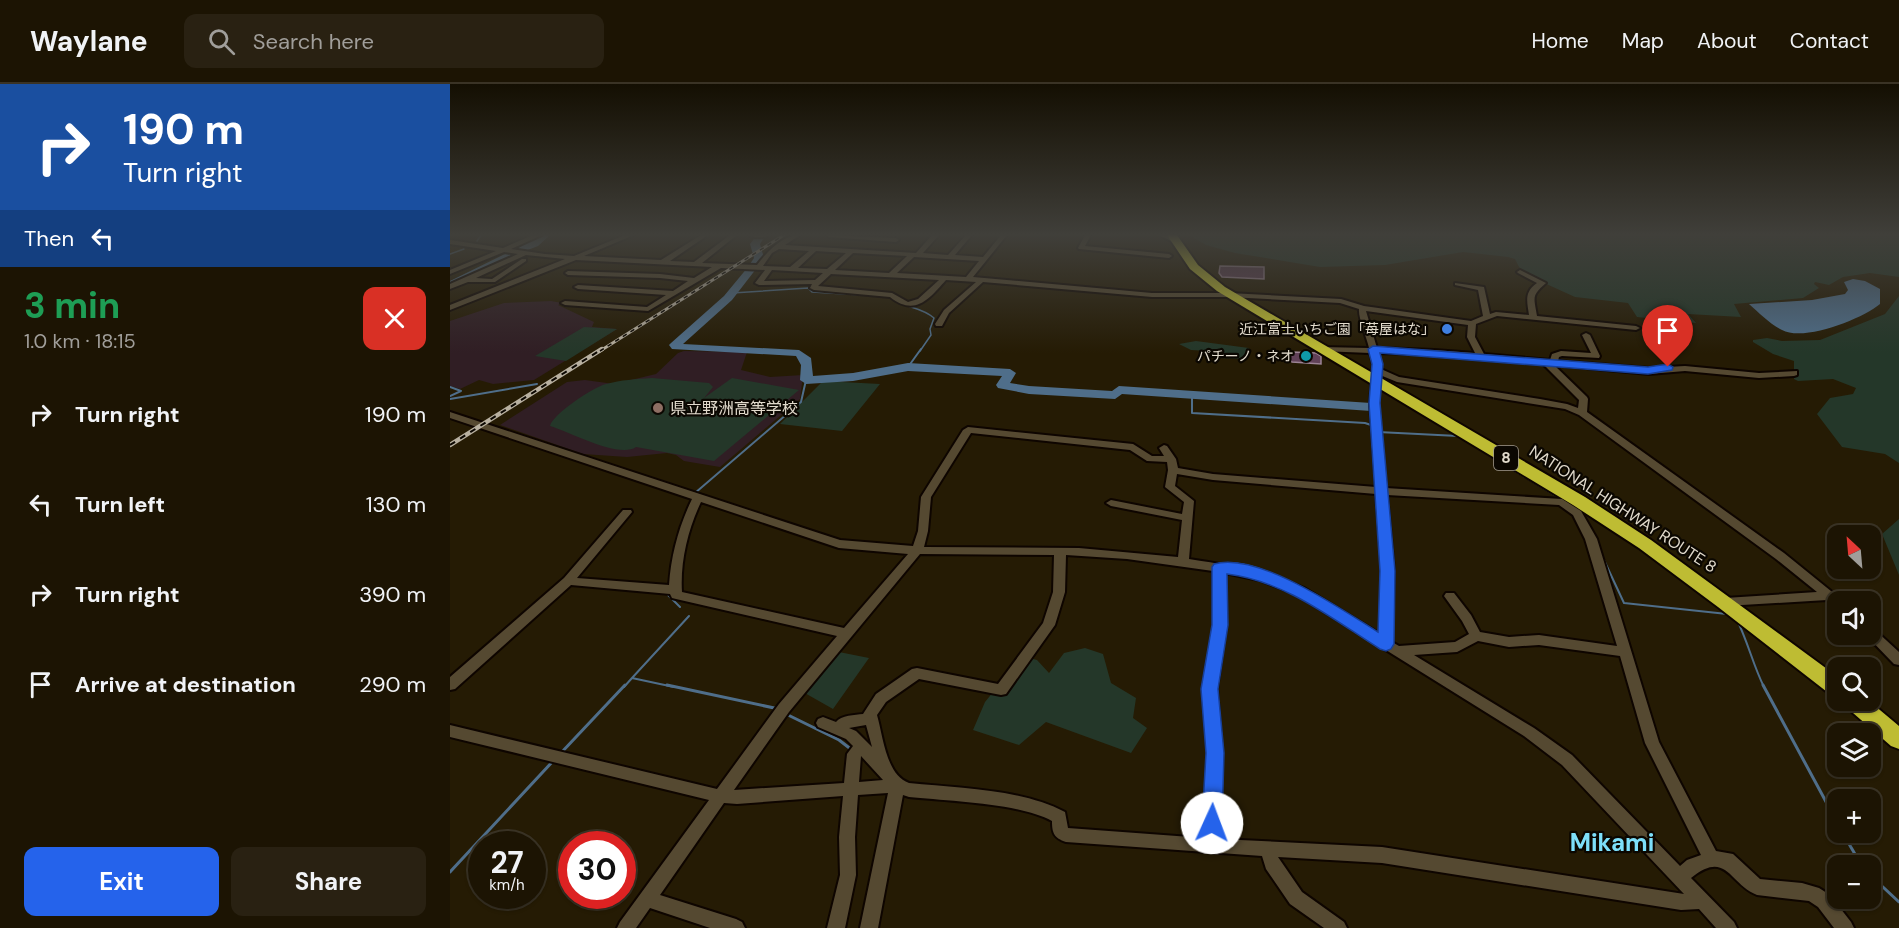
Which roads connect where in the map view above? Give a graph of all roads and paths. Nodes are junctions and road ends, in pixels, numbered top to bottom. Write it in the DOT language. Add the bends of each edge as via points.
graph roads {
  1 [pos="482,274"];
  2 [pos="502,274"];
  3 [pos="532,274"];
  4 [pos="597,274"];
  5 [pos="609,274"];
  6 [pos="705,274"];
  7 [pos="765,274"];
  8 [pos="827,274"];
  9 [pos="882,274"];
  10 [pos="972,274"];
  11 [pos="1203,274"];
  12 [pos="1525,274"];
  13 [pos="891,275"];
  14 [pos="660,276"];
  15 [pos="944,278"];
  16 [pos="968,279"];
  17 [pos="469,280"];
  18 [pos="696,280"];
  19 [pos="981,280"];
  20 [pos="817,282"];
  21 [pos="1457,284"];
  22 [pos="450,287"];
  23 [pos="578,287"];
  24 [pos="638,291"];
  25 [pos="675,293"];
  26 [pos="1229,295"];
  27 [pos="613,307"];
  28 [pos="450,308"];
  29 [pos="1363,308"];
  30 [pos="1487,316"];
  31 [pos="1533,317"];
  32 [pos="1472,323"];
  33 [pos="939,324"];
  34 [pos="1636,328"];
  35 [pos="1586,335"];
  36 [pos="1321,349"];
  37 [pos="1373,349"];
  38 [pos="1482,357"];
  39 [pos="1550,362"];
  40 [pos="1794,373"];
  41 [pos="1376,376"];
  42 [pos="1582,413"];
  43 [pos="450,415"];
  44 [pos="1164,448"];
  45 [pos="1172,465"];
  46 [pos="1382,491"];
  47 [pos="698,497"];
  48 [pos="1111,503"];
  49 [pos="627,513"];
  50 [pos="1187,518"];
  51 [pos="917,550"];
  52 [pos="1060,551"];
  53 [pos="1183,562"];
  54 [pos="1219,567"];
  55 [pos="568,582"];
  56 [pos="675,590"];
  57 [pos="1827,591"];
  58 [pos="1827,595"];
  59 [pos="1450,597"];
  60 [pos="1725,602"];
  61 [pos="846,633"];
  62 [pos="1476,636"];
  63 [pos="1881,643"];
  64 [pos="1391,648"];
  65 [pos="1626,652"];
  66 [pos="1899,660"];
  67 [pos="1827,681"];
  68 [pos="450,685"];
  69 [pos="1865,711"];
  70 [pos="871,718"];
  71 [pos="823,723"];
  72 [pos="838,730"];
  73 [pos="450,731"];
  74 [pos="1899,739"];
  75 [pos="862,747"];
  76 [pos="885,772"];
  77 [pos="851,789"];
  78 [pos="720,796"];
  79 [pos="1211,846"];
  80 [pos="1267,849"];
  81 [pos="1710,859"];
  82 [pos="1680,876"];
  83 [pos="647,899"];
  84 [pos="1703,901"];
  85 [pos="626,928"];
  86 [pos="735,928"];
  87 [pos="836,928"];
  88 [pos="870,928"];
  89 [pos="1338,928"];
  90 [pos="1728,928"];
  91 [pos="1845,928"];
  1 -- 17 [label="street"];
  2 -- 17 [label="street" via="493,281"];
  3 -- 28 [label="street"];
  4 -- 23 [label="street"];
  5 -- 14 [label="street"];
  6 -- 18 [label="street"];
  7 -- 20 [label="street" via="759,283"];
  8 -- 20 [label="street"];
  9 -- 13 [label="street"];
  10 -- 16 [label="street"];
  11 -- 26 [label="highway, NATIONAL HIGHWAY ROUTE 8 / 8"];
  12 -- 31 [label="street" via="1542,283 1530,297"];
  13 -- 15 [label="street"];
  14 -- 18 [label="street"];
  14 -- 24 [label="street"];
  15 -- 16 [label="street"];
  15 -- 20 [label="street" via="924,300 906,304 892,294 817,290"];
  16 -- 19 [label="street"];
  17 -- 22 [label="street"];
  18 -- 25 [label="street"];
  19 -- 26 [label="street" via="1152,296"];
  19 -- 33 [label="street"];
  21 -- 30 [label="street" via="1480,289"];
  23 -- 24 [label="street"];
  23 -- 27 [label="street" via="565,303"];
  24 -- 25 [label="street"];
  24 -- 27 [label="street"];
  25 -- 27 [label="street" via="648,309"];
  26 -- 29 [label="street" via="1341,302"];
  26 -- 36 [label="highway, NATIONAL HIGHWAY ROUTE 8 / 8"];
  29 -- 32 [label="street"];
  29 -- 37 [label="street"];
  30 -- 31 [label="street"];
  30 -- 32 [label="street"];
  31 -- 34 [label="street"];
  32 -- 38 [label="street" via="1469,334"];
  35 -- 39 [label="street" via="1596,356 1561,353"];
  36 -- 37 [label="street"];
  36 -- 41 [label="highway, NATIONAL HIGHWAY ROUTE 8 / 8"];
  37 -- 38 [label="street"];
  37 -- 41 [label="street"];
  38 -- 39 [label="street"];
  39 -- 40 [label="street" via="1648,370 1668,367 1769,375"];
  39 -- 42 [label="street" via="1584,399"];
  41 -- 42 [label="street" via="1540,402"];
  41 -- 46 [label="street"];
  41 -- 60 [label="highway, NATIONAL HIGHWAY ROUTE 8 / 8" via="1579,501"];
  42 -- 57 [label="street"];
  43 -- 47 [label="street"];
  44 -- 45 [label="street"];
  45 -- 46 [label="street" via="1213,477"];
  45 -- 50 [label="street" via="1170,487 1189,501"];
  45 -- 51 [label="street" via="1150,459 1133,447 968,430 926,497"];
  46 -- 64 [label="street"];
  46 -- 65 [label="street" via="1562,501 1577,513 1591,539"];
  47 -- 51 [label="street" via="822,540"];
  47 -- 56 [label="street" via="686,520"];
  48 -- 50 [label="street"];
  49 -- 55 [label="street"];
  50 -- 53 [label="street"];
  51 -- 52 [label="street"];
  51 -- 61 [label="street"];
  52 -- 53 [label="street"];
  52 -- 70 [label="street" via="1059,592 1049,625 1001,690 916,673 881,698 874,705"];
  53 -- 54 [label="street"];
  54 -- 64 [label="street" via="1279,580"];
  54 -- 79 [label="street" via="1220,625 1210,689 1215,753"];
  55 -- 56 [label="street"];
  55 -- 68 [label="street"];
  56 -- 61 [label="street" via="676,595 684,598"];
  58 -- 60 [label="street"];
  59 -- 62 [label="street"];
  60 -- 67 [label="highway, NATIONAL HIGHWAY ROUTE 8 / 8"];
  61 -- 78 [label="street" via="784,708"];
  62 -- 64 [label="street" via="1457,647"];
  62 -- 65 [label="street"];
  63 -- 66 [label="street"];
  64 -- 82 [label="street" via="1529,732 1567,760"];
  65 -- 81 [label="street" via="1652,743"];
  69 -- 74 [label="highway"];
  70 -- 72 [label="street" via="843,723"];
  70 -- 76 [label="street"];
  71 -- 72 [label="street"];
  72 -- 75 [label="street"];
  73 -- 78 [label="street"];
  75 -- 76 [label="street"];
  75 -- 77 [label="street" via="854,754"];
  76 -- 79 [label="street" via="898,786 909,790 1010,802 1054,812 1060,817 1060,831 1066,835"];
  77 -- 78 [label="street"];
  77 -- 87 [label="street" via="848,875"];
  77 -- 88 [label="street" via="897,786"];
  78 -- 83 [label="street"];
  79 -- 80 [label="street"];
  80 -- 84 [label="street" via="1382,855 1681,902"];
  80 -- 89 [label="street" via="1296,898"];
  81 -- 82 [label="street"];
  81 -- 91 [label="street" via="1727,860 1757,887 1814,894"];
  82 -- 84 [label="street"];
  83 -- 85 [label="street"];
  83 -- 86 [label="street"];
  84 -- 90 [label="street"];
}
